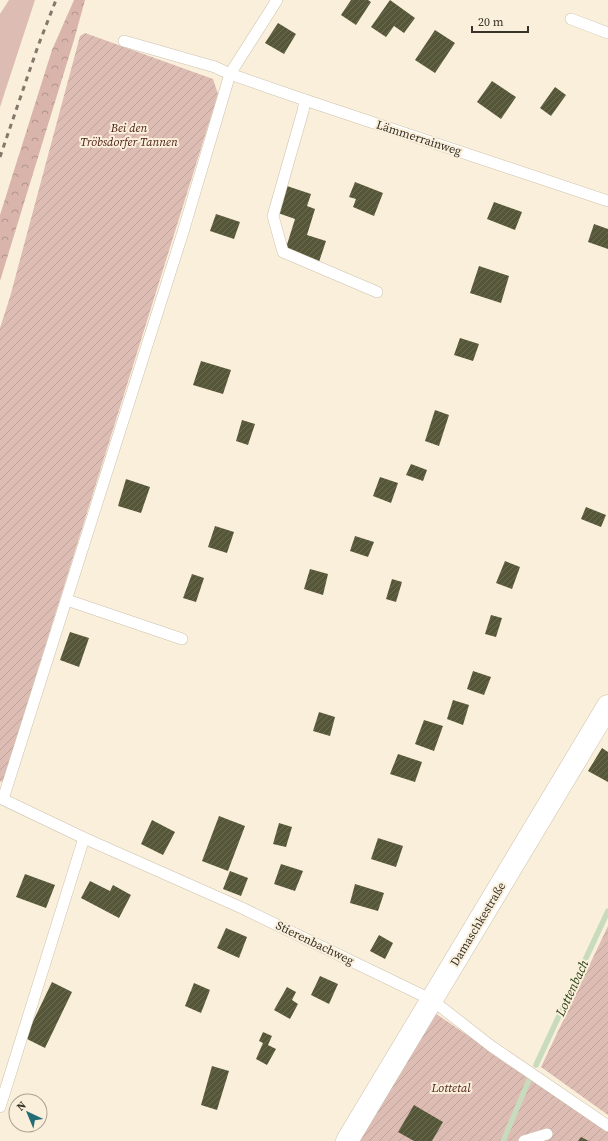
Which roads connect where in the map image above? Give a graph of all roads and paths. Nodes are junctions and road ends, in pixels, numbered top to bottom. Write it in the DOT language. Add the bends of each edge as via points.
graph roads {
  1 [pos="277,0"];
  2 [pos="571,19"];
  3 [pos="608,33"];
  4 [pos="124,41"];
  5 [pos="230,74"];
  6 [pos="305,100"];
  7 [pos="608,201"];
  8 [pos="377,292"];
  9 [pos="67,600"];
  10 [pos="182,639"];
  11 [pos="608,706"];
  12 [pos="2,799"];
  13 [pos="84,838"];
  14 [pos="432,1000"];
  15 [pos="0,1108"];
  16 [pos="608,1126"];
  17 [pos="547,1134"];
  18 [pos="347,1141"];
  19 [pos="524,1141"];
  1 -- 5 [label="lane"];
  2 -- 3 [label="lane"];
  4 -- 5 [label="lane, Lämmerrainweg" via="215,67"];
  5 -- 6 [label="lane, Lämmerrainweg"];
  5 -- 9 [label="lane"];
  6 -- 7 [label="lane, Lämmerrainweg"];
  6 -- 8 [label="lane" via="273,216 283,252"];
  9 -- 10 [label="lane"];
  9 -- 12 [label="lane"];
  11 -- 14 [label="street, Damaschkestraße"];
  12 -- 13 [label="lane, Stierenbachweg"];
  13 -- 14 [label="lane, Stierenbachweg" via="242,908"];
  13 -- 15 [label="lane"];
  14 -- 16 [label="lane, Stierenbachweg" via="491,1046"];
  14 -- 18 [label="street, Damaschkestraße"];
  17 -- 19 [label="lane"];
}
